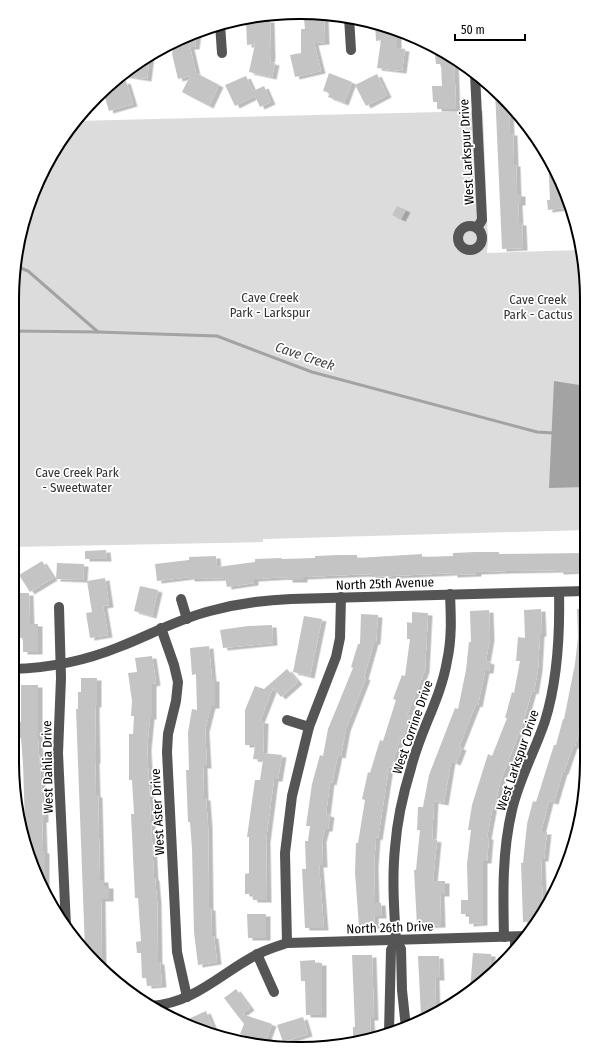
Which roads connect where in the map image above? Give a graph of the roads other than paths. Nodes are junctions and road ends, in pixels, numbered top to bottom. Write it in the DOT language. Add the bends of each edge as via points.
graph roads {
  1 [pos="349,23"];
  2 [pos="220,31"];
  3 [pos="350,50"];
  4 [pos="222,53"];
  5 [pos="475,82"];
  6 [pos="477,228"];
  7 [pos="580,591"];
  8 [pos="559,592"];
  9 [pos="450,594"];
  10 [pos="341,597"];
  11 [pos="181,599"];
  12 [pos="59,607"];
  13 [pos="187,619"];
  14 [pos="161,628"];
  15 [pos="61,664"];
  16 [pos="19,668"];
  17 [pos="287,720"];
  18 [pos="309,727"];
  19 [pos="66,916"];
  20 [pos="504,937"];
  21 [pos="518,937"];
  22 [pos="396,940"];
  23 [pos="287,943"];
  24 [pos="258,954"];
  25 [pos="274,992"];
  26 [pos="187,997"];
  27 [pos="159,1004"];
  28 [pos="405,1022"];
  29 [pos="389,1027"];
  1 -- 3 [label="street"];
  2 -- 4 [label="street"];
  5 -- 6 [label="street, West Larkspur Drive" via="482,220"];
  7 -- 8 [label="street, North 25th Avenue"];
  8 -- 9 [label="street, North 25th Avenue"];
  8 -- 20 [label="street, West Larkspur Drive" via="559,646 552,694 545,721 520,784 507,833 503,873"];
  9 -- 10 [label="street, North 25th Avenue"];
  9 -- 22 [label="street, West Corrine Drive" via="451,631 447,662 417,746 399,814 394,849"];
  10 -- 13 [label="street, North 25th Avenue" via="257,602 209,611"];
  10 -- 18 [label="street" via="340,638 336,657"];
  11 -- 13 [label="street"];
  12 -- 15 [label="street, West Dahlia Drive"];
  13 -- 14 [label="street, North 25th Avenue"];
  14 -- 15 [label="street, North 25th Avenue" via="114,649"];
  14 -- 26 [label="street, West Aster Drive" via="178,682 167,752 177,952"];
  15 -- 16 [label="street, North 25th Avenue"];
  15 -- 19 [label="street, West Dahlia Drive" via="58,752"];
  17 -- 18 [label="street"];
  18 -- 23 [label="street" via="292,796 287,829"];
  20 -- 21 [label="street, North 26th Drive"];
  20 -- 22 [label="street, North 26th Drive"];
  22 -- 23 [label="street, North 26th Drive"];
  22 -- 28 [label="street, West Corrine Drive" via="402,949"];
  22 -- 29 [label="street, West Corrine Drive" via="390,950"];
  23 -- 24 [label="street, North 26th Drive"];
  24 -- 25 [label="street"];
  24 -- 26 [label="street, North 26th Drive" via="205,989"];
  26 -- 27 [label="street, North 26th Drive"];
}
